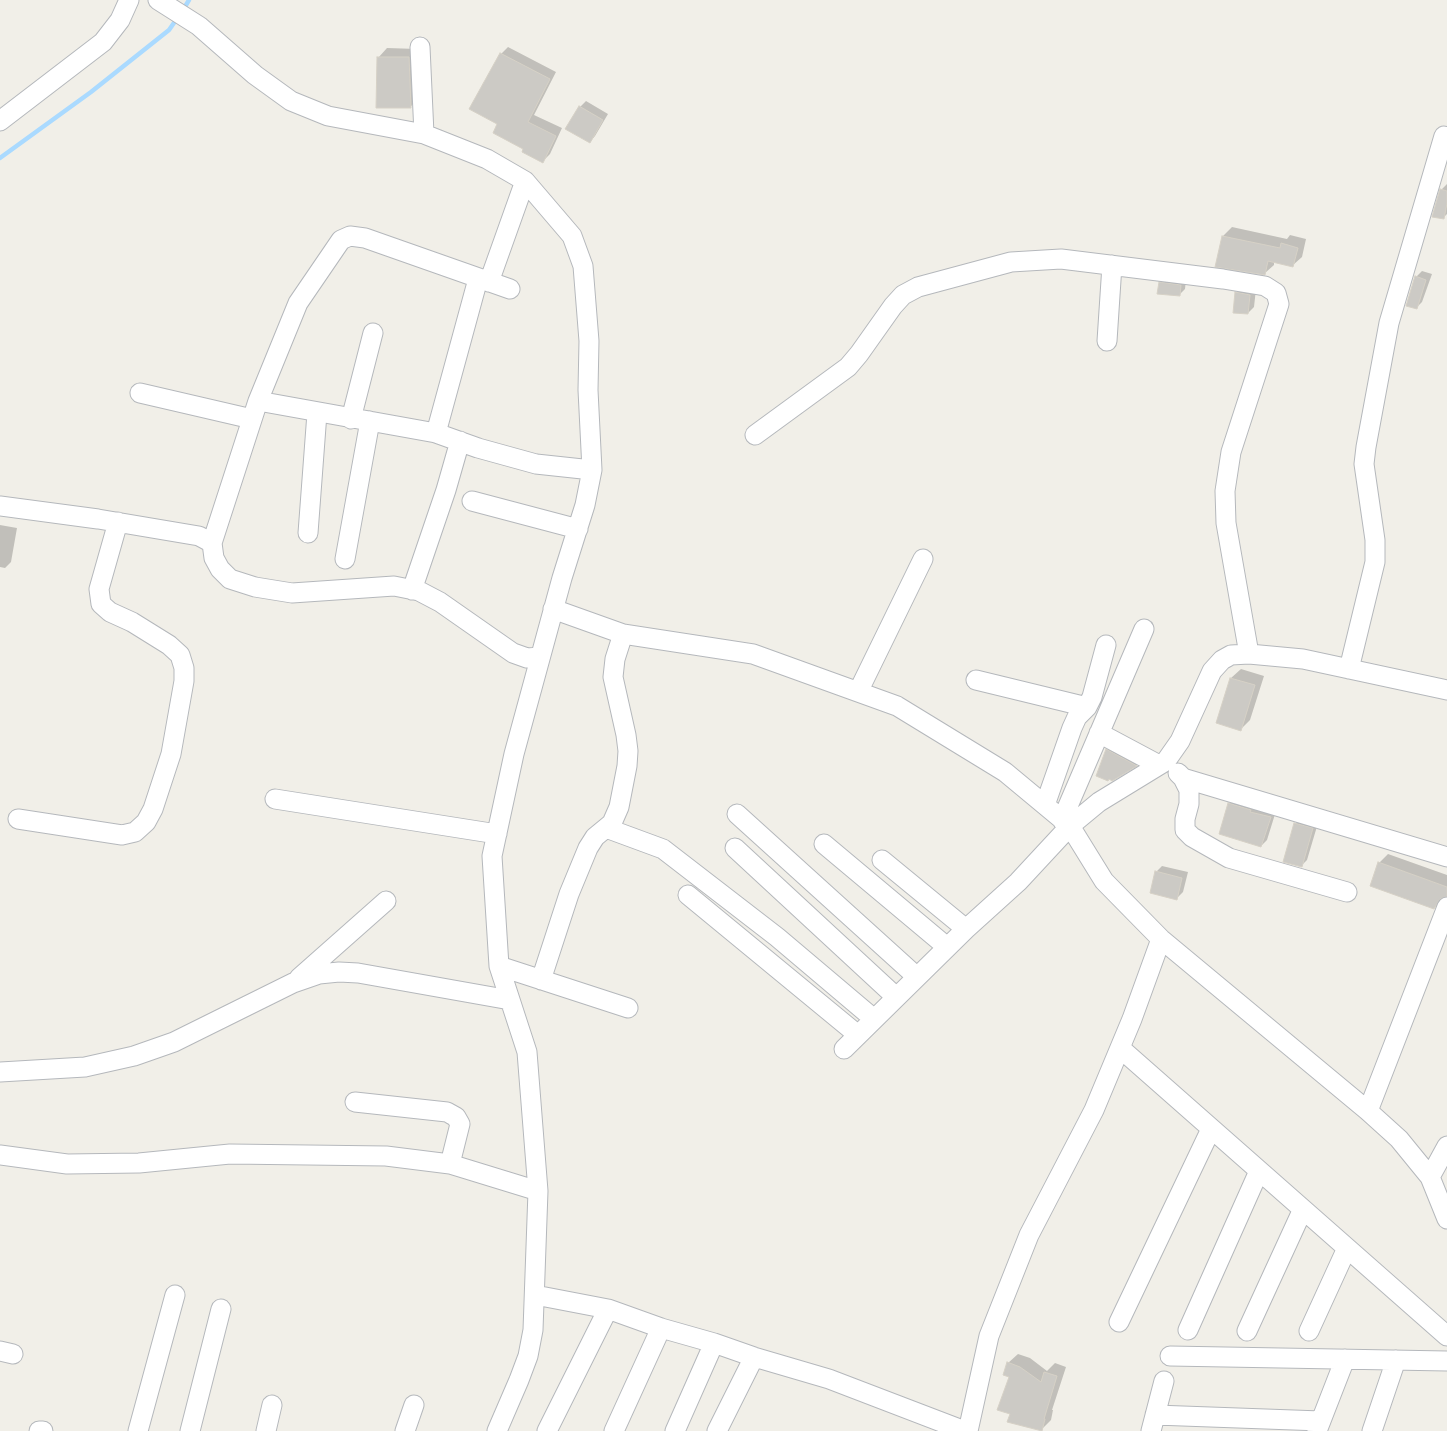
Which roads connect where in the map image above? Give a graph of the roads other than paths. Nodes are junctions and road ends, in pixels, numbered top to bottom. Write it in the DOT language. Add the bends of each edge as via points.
graph roads {
  1 [pos="129,0"];
  2 [pos="166,4"];
  3 [pos="420,47"];
  4 [pos="0,121"];
  5 [pos="424,134"];
  6 [pos="1444,136"];
  7 [pos="525,181"];
  8 [pos="1112,265"];
  9 [pos="483,280"];
  10 [pos="510,289"];
  11 [pos="374,333"];
  12 [pos="1107,342"];
  13 [pos="140,393"];
  14 [pos="255,410"];
  15 [pos="317,413"];
  16 [pos="360,420"];
  17 [pos="436,433"];
  18 [pos="755,435"];
  19 [pos="460,442"];
  20 [pos="592,470"];
  21 [pos="472,501"];
  22 [pos="0,506"];
  23 [pos="118,522"];
  24 [pos="578,528"];
  25 [pos="308,533"];
  26 [pos="212,543"];
  27 [pos="345,559"];
  28 [pos="923,559"];
  29 [pos="412,590"];
  30 [pos="553,609"];
  31 [pos="1144,629"];
  32 [pos="623,634"];
  33 [pos="1106,645"];
  34 [pos="1249,654"];
  35 [pos="540,657"];
  36 [pos="1349,669"];
  37 [pos="976,680"];
  38 [pos="1447,690"];
  39 [pos="858,692"];
  40 [pos="1087,707"];
  41 [pos="1099,733"];
  42 [pos="1162,763"];
  43 [pos="1183,778"];
  44 [pos="275,799"];
  45 [pos="1045,805"];
  46 [pos="737,814"];
  47 [pos="18,819"];
  48 [pos="1066,823"];
  49 [pos="606,828"];
  50 [pos="496,834"];
  51 [pos="824,844"];
  52 [pos="735,848"];
  53 [pos="1447,857"];
  54 [pos="882,860"];
  55 [pos="1347,892"];
  56 [pos="688,896"];
  57 [pos="386,901"];
  58 [pos="1447,908"];
  59 [pos="966,929"];
  60 [pos="1160,939"];
  61 [pos="947,947"];
  62 [pos="499,966"];
  63 [pos="917,977"];
  64 [pos="541,980"];
  65 [pos="293,983"];
  66 [pos="896,997"];
  67 [pos="510,1000"];
  68 [pos="628,1008"];
  69 [pos="874,1019"];
  70 [pos="858,1035"];
  71 [pos="1120,1048"];
  72 [pos="844,1049"];
  73 [pos="0,1072"];
  74 [pos="355,1102"];
  75 [pos="1368,1111"];
  76 [pos="1211,1129"];
  77 [pos="1447,1146"];
  78 [pos="0,1155"];
  79 [pos="450,1164"];
  80 [pos="1259,1171"];
  81 [pos="1430,1177"];
  82 [pos="538,1191"];
  83 [pos="1303,1209"];
  84 [pos="1447,1219"];
  85 [pos="1347,1248"];
  86 [pos="175,1295"];
  87 [pos="535,1295"];
  88 [pos="221,1309"];
  89 [pos="608,1309"];
  90 [pos="1119,1322"];
  91 [pos="661,1328"];
  92 [pos="1188,1330"];
  93 [pos="1247,1331"];
  94 [pos="1309,1331"];
  95 [pos="1447,1336"];
  96 [pos="714,1343"];
  97 [pos="1170,1356"];
  98 [pos="754,1357"];
  99 [pos="1345,1359"];
  100 [pos="1396,1360"];
  101 [pos="1447,1361"];
  102 [pos="1164,1382"];
  103 [pos="272,1405"];
  104 [pos="414,1405"];
  105 [pos="1153,1423"];
  106 [pos="1319,1426"];
  107 [pos="138,1431"];
  108 [pos="190,1431"];
  109 [pos="266,1431"];
  110 [pos="405,1431"];
  111 [pos="496,1431"];
  112 [pos="548,1431"];
  113 [pos="614,1431"];
  114 [pos="675,1431"];
  115 [pos="717,1431"];
  116 [pos="967,1431"];
  117 [pos="1372,1431"];
  1 -- 4 [label="street" via="120,20 103,42"];
  2 -- 5 [label="street" via="199,26 255,76 291,101 328,116"];
  3 -- 5 [label="street"];
  5 -- 7 [label="street" via="487,159"];
  6 -- 36 [label="street" via="1389,323 1366,447 1364,464 1375,562"];
  7 -- 9 [label="street"];
  7 -- 20 [label="street" via="572,236 583,266 589,341"];
  8 -- 12 [label="street"];
  8 -- 18 [label="street" via="1060,259 1011,262 903,295 848,367"];
  8 -- 34 [label="street" via="1265,286 1276,293 1279,304 1231,452 1225,491 1226,524"];
  9 -- 10 [label="street"];
  9 -- 14 [label="street" via="365,238 350,236 341,240 298,303"];
  9 -- 17 [label="street"];
  11 -- 16 [label="street"];
  13 -- 14 [label="street"];
  14 -- 15 [label="street"];
  14 -- 26 [label="street"];
  15 -- 16 [label="street"];
  15 -- 25 [label="street"];
  16 -- 17 [label="street"];
  16 -- 27 [label="street"];
  17 -- 19 [label="street"];
  19 -- 20 [label="street" via="536,464"];
  19 -- 29 [label="street"];
  20 -- 24 [label="street"];
  21 -- 24 [label="street"];
  22 -- 23 [label="street"];
  23 -- 26 [label="street" via="199,536"];
  23 -- 47 [label="street" via="99,589 101,604 169,645 180,655 184,668 171,754 154,809 135,832 122,835"];
  24 -- 30 [label="street"];
  26 -- 29 [label="street" via="220,569 230,579 256,587 292,593 394,586"];
  28 -- 39 [label="street"];
  29 -- 35 [label="street" via="440,602 513,653 527,658"];
  30 -- 32 [label="street"];
  30 -- 35 [label="street"];
  31 -- 41 [label="street"];
  32 -- 39 [label="street" via="753,654"];
  32 -- 49 [label="street" via="613,678 626,735 627,766 616,815"];
  33 -- 40 [label="street"];
  34 -- 36 [label="street" via="1303,659"];
  34 -- 42 [label="street" via="1222,660 1212,671 1180,741"];
  35 -- 50 [label="street"];
  36 -- 38 [label="street"];
  37 -- 40 [label="street"];
  39 -- 45 [label="street" via="896,706 1005,772"];
  40 -- 45 [label="street" via="1072,728"];
  41 -- 42 [label="street"];
  41 -- 48 [label="street"];
  42 -- 43 [label="street"];
  42 -- 48 [label="street"];
  43 -- 53 [label="street"];
  43 -- 55 [label="street" via="1189,790 1185,830 1192,837 1229,858"];
  44 -- 50 [label="street"];
  45 -- 48 [label="street"];
  46 -- 63 [label="street"];
  48 -- 59 [label="street" via="1018,882"];
  48 -- 60 [label="street" via="1104,881"];
  49 -- 64 [label="street" via="588,848"];
  49 -- 69 [label="street" via="663,849 777,937"];
  50 -- 62 [label="street" via="492,856"];
  51 -- 61 [label="street"];
  52 -- 66 [label="street"];
  54 -- 59 [label="street"];
  56 -- 70 [label="street"];
  57 -- 65 [label="street"];
  58 -- 75 [label="street"];
  59 -- 61 [label="street"];
  60 -- 71 [label="street"];
  60 -- 75 [label="street"];
  61 -- 63 [label="street"];
  62 -- 64 [label="street"];
  62 -- 67 [label="street"];
  63 -- 66 [label="street"];
  64 -- 68 [label="street"];
  65 -- 67 [label="street" via="319,974 358,973"];
  65 -- 73 [label="street" via="174,1042 134,1056 84,1067"];
  66 -- 69 [label="street"];
  67 -- 82 [label="street" via="527,1052"];
  69 -- 70 [label="street"];
  70 -- 72 [label="street"];
  71 -- 76 [label="street"];
  71 -- 116 [label="street" via="1094,1110 1029,1235 989,1336"];
  74 -- 79 [label="street" via="447,1112 456,1117 460,1124"];
  75 -- 81 [label="street" via="1399,1139"];
  76 -- 80 [label="street"];
  76 -- 90 [label="street"];
  77 -- 81 [label="street"];
  78 -- 79 [label="street" via="66,1164 138,1164 230,1154 386,1156"];
  79 -- 82 [label="street"];
  80 -- 83 [label="street"];
  80 -- 92 [label="street"];
  81 -- 84 [label="street"];
  82 -- 87 [label="street"];
  83 -- 85 [label="street"];
  83 -- 93 [label="street"];
  85 -- 94 [label="street"];
  85 -- 95 [label="street"];
  86 -- 107 [label="street"];
  87 -- 89 [label="street"];
  87 -- 111 [label="street" via="528,1356"];
  88 -- 108 [label="street"];
  89 -- 91 [label="street"];
  89 -- 112 [label="street"];
  91 -- 96 [label="street"];
  91 -- 113 [label="street"];
  96 -- 98 [label="street"];
  96 -- 114 [label="street"];
  97 -- 99 [label="street"];
  98 -- 115 [label="street"];
  98 -- 116 [label="street" via="829,1379"];
  99 -- 100 [label="street"];
  99 -- 106 [label="street"];
  100 -- 101 [label="street"];
  100 -- 117 [label="street"];
  102 -- 105 [label="street"];
  103 -- 109 [label="street"];
  104 -- 110 [label="street"];
  105 -- 106 [label="street"];
}
